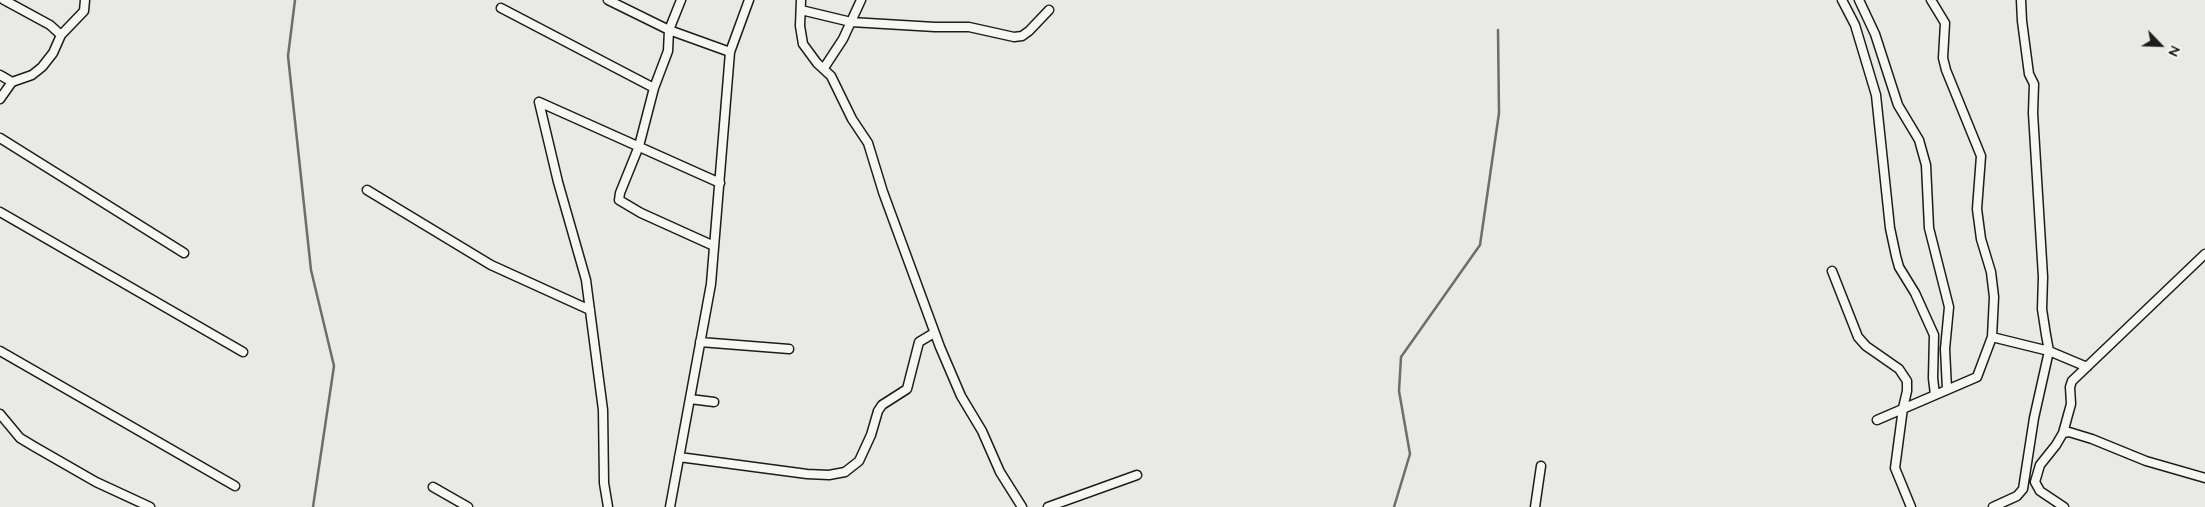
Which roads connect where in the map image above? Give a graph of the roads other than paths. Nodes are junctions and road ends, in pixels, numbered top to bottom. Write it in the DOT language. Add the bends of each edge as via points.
graph roads {
  1 [pos="4,0"];
  2 [pos="85,0"];
  3 [pos="608,0"];
  4 [pos="681,0"];
  5 [pos="749,0"];
  6 [pos="802,0"];
  7 [pos="861,0"];
  8 [pos="1842,0"];
  9 [pos="1859,0"];
  10 [pos="1930,0"];
  11 [pos="2021,0"];
  12 [pos="500,8"];
  13 [pos="801,10"];
  14 [pos="1049,10"];
  15 [pos="851,22"];
  16 [pos="669,30"];
  17 [pos="62,35"];
  18 [pos="730,52"];
  19 [pos="824,68"];
  20 [pos="0,75"];
  21 [pos="12,82"];
  22 [pos="654,88"];
  23 [pos="0,99"];
  24 [pos="0,138"];
  25 [pos="639,146"];
  26 [pos="720,183"];
  27 [pos="367,190"];
  28 [pos="0,212"];
  29 [pos="714,246"];
  30 [pos="184,252"];
  31 [pos="2205,254"];
  32 [pos="1832,271"];
  33 [pos="590,310"];
  34 [pos="934,333"];
  35 [pos="1992,337"];
  36 [pos="700,342"];
  37 [pos="789,349"];
  38 [pos="0,351"];
  39 [pos="2049,351"];
  40 [pos="243,352"];
  41 [pos="2087,367"];
  42 [pos="1947,389"];
  43 [pos="1935,395"];
  44 [pos="690,399"];
  45 [pos="714,402"];
  46 [pos="1903,408"];
  47 [pos="0,414"];
  48 [pos="1877,420"];
  49 [pos="2063,433"];
  50 [pos="679,457"];
  51 [pos="1541,466"];
  52 [pos="1138,475"];
  53 [pos="2205,478"];
  54 [pos="235,486"];
  55 [pos="433,487"];
  56 [pos="147,506"];
  57 [pos="468,507"];
  58 [pos="608,507"];
  59 [pos="670,507"];
  60 [pos="1022,507"];
  61 [pos="1048,507"];
  62 [pos="1535,507"];
  63 [pos="1911,507"];
  64 [pos="1993,507"];
  65 [pos="2066,507"];
  1 -- 17 [label="street"];
  2 -- 17 [label="street" via="84,11"];
  3 -- 16 [label="street"];
  4 -- 16 [label="street"];
  5 -- 18 [label="street"];
  6 -- 13 [label="street"];
  7 -- 15 [label="street"];
  8 -- 43 [label="street" via="1855,25 1876,94 1890,228 1896,256 1934,335"];
  9 -- 42 [label="street" via="1898,105 1919,140 1926,165 1929,228 1950,307 1945,350"];
  10 -- 35 [label="street" via="1945,23 1943,58 1946,70 1981,156 1977,209 1994,296"];
  11 -- 39 [label="street" via="2029,74 2034,84 2042,310"];
  12 -- 22 [label="street"];
  13 -- 15 [label="street"];
  13 -- 19 [label="street" via="803,44"];
  14 -- 15 [label="street" via="1029,31 1014,37 969,27"];
  15 -- 19 [label="street"];
  16 -- 18 [label="street"];
  16 -- 22 [label="street" via="668,51"];
  17 -- 21 [label="street" via="42,68"];
  18 -- 26 [label="street"];
  19 -- 34 [label="street" via="868,143"];
  20 -- 21 [label="street"];
  21 -- 23 [label="street"];
  22 -- 25 [label="street"];
  24 -- 30 [label="street"];
  25 -- 26 [label="street"];
  25 -- 29 [label="street" via="619,200 640,213"];
  25 -- 33 [label="street" via="539,102 586,280"];
  26 -- 29 [label="street"];
  27 -- 33 [label="street" via="492,265"];
  28 -- 40 [label="street"];
  29 -- 36 [label="street" via="711,284"];
  31 -- 41 [label="street"];
  32 -- 46 [label="street" via="1858,337 1903,374 1908,385"];
  33 -- 58 [label="street" via="603,410 604,483"];
  34 -- 50 [label="street" via="919,342 907,389 882,405 859,461 845,472 807,474"];
  34 -- 60 [label="street" via="961,396"];
  35 -- 39 [label="street"];
  35 -- 42 [label="street" via="1977,377"];
  36 -- 37 [label="street"];
  36 -- 44 [label="street"];
  38 -- 54 [label="street"];
  39 -- 41 [label="street"];
  39 -- 64 [label="street" via="2034,418 2024,489 2017,496"];
  41 -- 49 [label="street" via="2072,381 2071,404"];
  42 -- 43 [label="street"];
  43 -- 46 [label="street"];
  44 -- 45 [label="street"];
  44 -- 50 [label="street"];
  46 -- 48 [label="street"];
  46 -- 63 [label="street" via="1896,468"];
  47 -- 56 [label="street" via="20,438 35,448"];
  49 -- 53 [label="street" via="2092,439 2146,461"];
  49 -- 65 [label="street" via="2040,465 2035,482 2040,491"];
  50 -- 59 [label="street"];
  51 -- 62 [label="street"];
  52 -- 61 [label="street"];
  55 -- 57 [label="street"];
}
